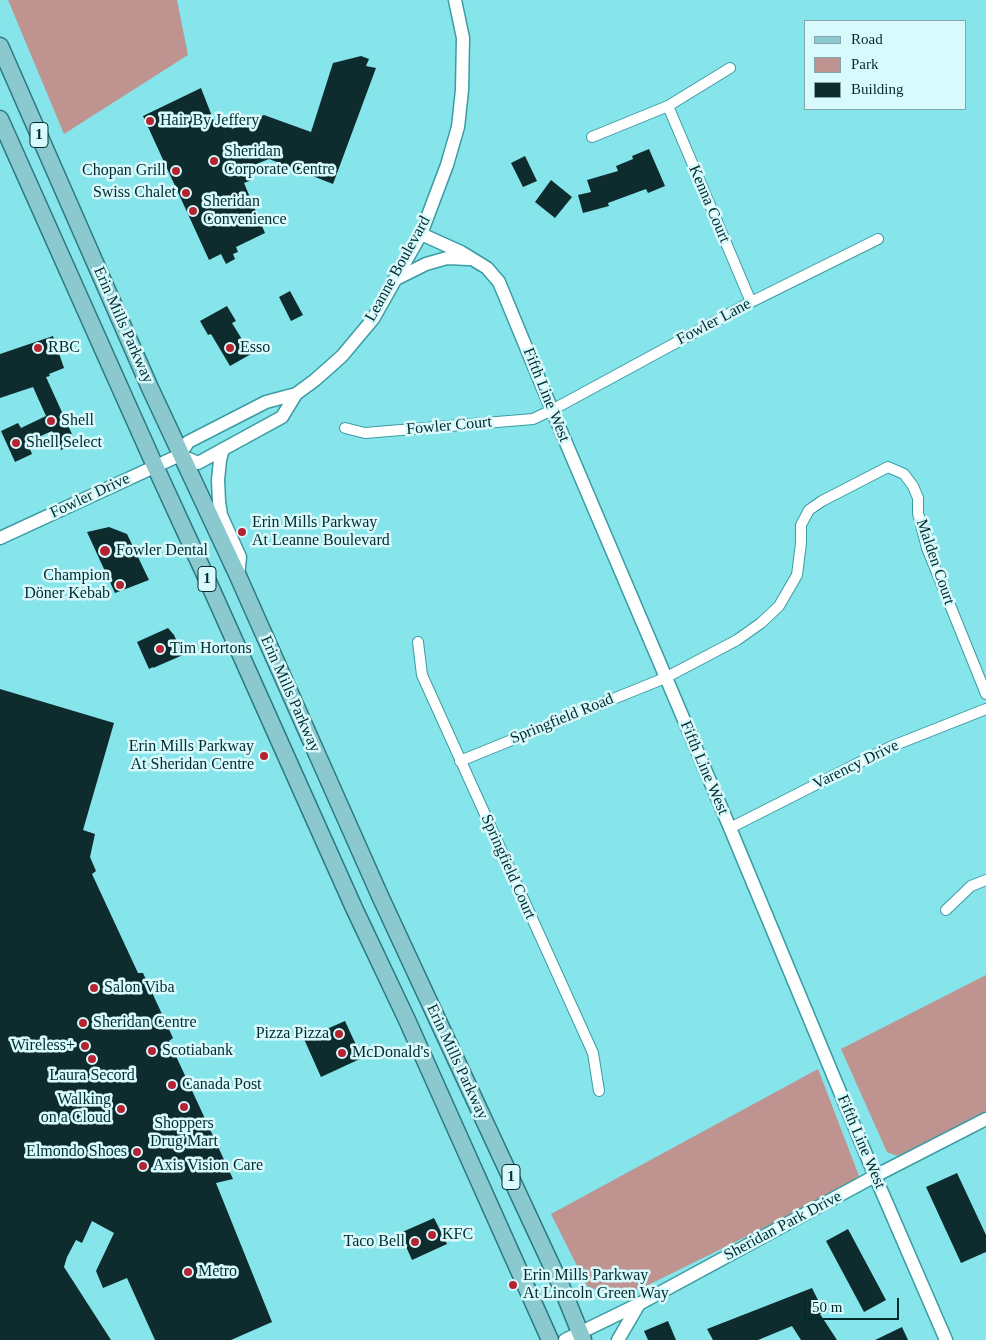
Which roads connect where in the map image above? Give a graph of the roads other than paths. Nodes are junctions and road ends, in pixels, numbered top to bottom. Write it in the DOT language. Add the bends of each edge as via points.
graph roads {
  1 [pos="455,0"];
  2 [pos="0,46"];
  3 [pos="730,68"];
  4 [pos="668,106"];
  5 [pos="0,119"];
  6 [pos="592,137"];
  7 [pos="421,234"];
  8 [pos="878,239"];
  9 [pos="472,259"];
  10 [pos="394,280"];
  11 [pos="750,302"];
  12 [pos="296,394"];
  13 [pos="552,410"];
  14 [pos="345,428"];
  15 [pos="223,450"];
  16 [pos="180,455"];
  17 [pos="156,466"];
  18 [pos="0,538"];
  19 [pos="238,576"];
  20 [pos="418,642"];
  21 [pos="665,678"];
  22 [pos="986,694"];
  23 [pos="986,709"];
  24 [pos="460,761"];
  25 [pos="730,828"];
  26 [pos="986,880"];
  27 [pos="946,910"];
  28 [pos="599,1091"];
  29 [pos="986,1119"];
  30 [pos="875,1176"];
  31 [pos="639,1304"];
  32 [pos="576,1338"];
  33 [pos="550,1340"];
  34 [pos="618,1340"];
  35 [pos="946,1340"];
  1 -- 7 [label="street, Leanne Boulevard" via="463,38 458,127"];
  2 -- 16 [label="main road, Erin Mills Parkway / 1"];
  3 -- 4 [label="street"];
  4 -- 6 [label="street"];
  4 -- 11 [label="street, Kenna Court"];
  5 -- 17 [label="main road, Erin Mills Parkway / 1"];
  7 -- 9 [label="street, Fifth Line West"];
  7 -- 10 [label="street, Leanne Boulevard"];
  8 -- 11 [label="street, Fowler Lane"];
  9 -- 10 [label="street" via="447,258"];
  9 -- 13 [label="street, Fifth Line West" via="487,268 499,282"];
  10 -- 12 [label="street, Leanne Boulevard" via="373,319 342,356"];
  11 -- 13 [label="street, Fowler Lane"];
  12 -- 15 [label="street, Leanne Boulevard" via="282,417"];
  12 -- 16 [label="street, Leanne Boulevard" via="266,402 188,442"];
  13 -- 14 [label="street, Fowler Court" via="524,420 365,433"];
  13 -- 21 [label="street, Fifth Line West"];
  15 -- 16 [label="street, Leanne Boulevard" via="198,463"];
  15 -- 19 [label="street" via="218,480 219,502 221,515 240,558"];
  16 -- 17 [label="street, Fowler Drive"];
  16 -- 19 [label="main road, Erin Mills Parkway / 1"];
  17 -- 18 [label="street, Fowler Drive"];
  17 -- 33 [label="main road, Erin Mills Parkway / 1"];
  19 -- 32 [label="main road, Erin Mills Parkway / 1" via="383,903 562,1288"];
  20 -- 24 [label="street, Springfield Court" via="422,675"];
  21 -- 22 [label="street, Malden Court" via="737,640 773,612 797,575 801,525 809,510 888,467 904,474 913,486 927,548"];
  21 -- 24 [label="street, Springfield Road"];
  21 -- 25 [label="street, Fifth Line West"];
  23 -- 25 [label="street, Varency Drive" via="890,747"];
  24 -- 28 [label="street, Springfield Court" via="593,1053"];
  25 -- 30 [label="street, Fifth Line West"];
  26 -- 27 [label="street" via="971,886"];
  29 -- 30 [label="street, Sheridan Park Drive"];
  30 -- 31 [label="street, Sheridan Park Drive"];
  30 -- 35 [label="street, Fifth Line West"];
  31 -- 32 [label="street, Sheridan Park Drive"];
  31 -- 34 [label="street"];
}
